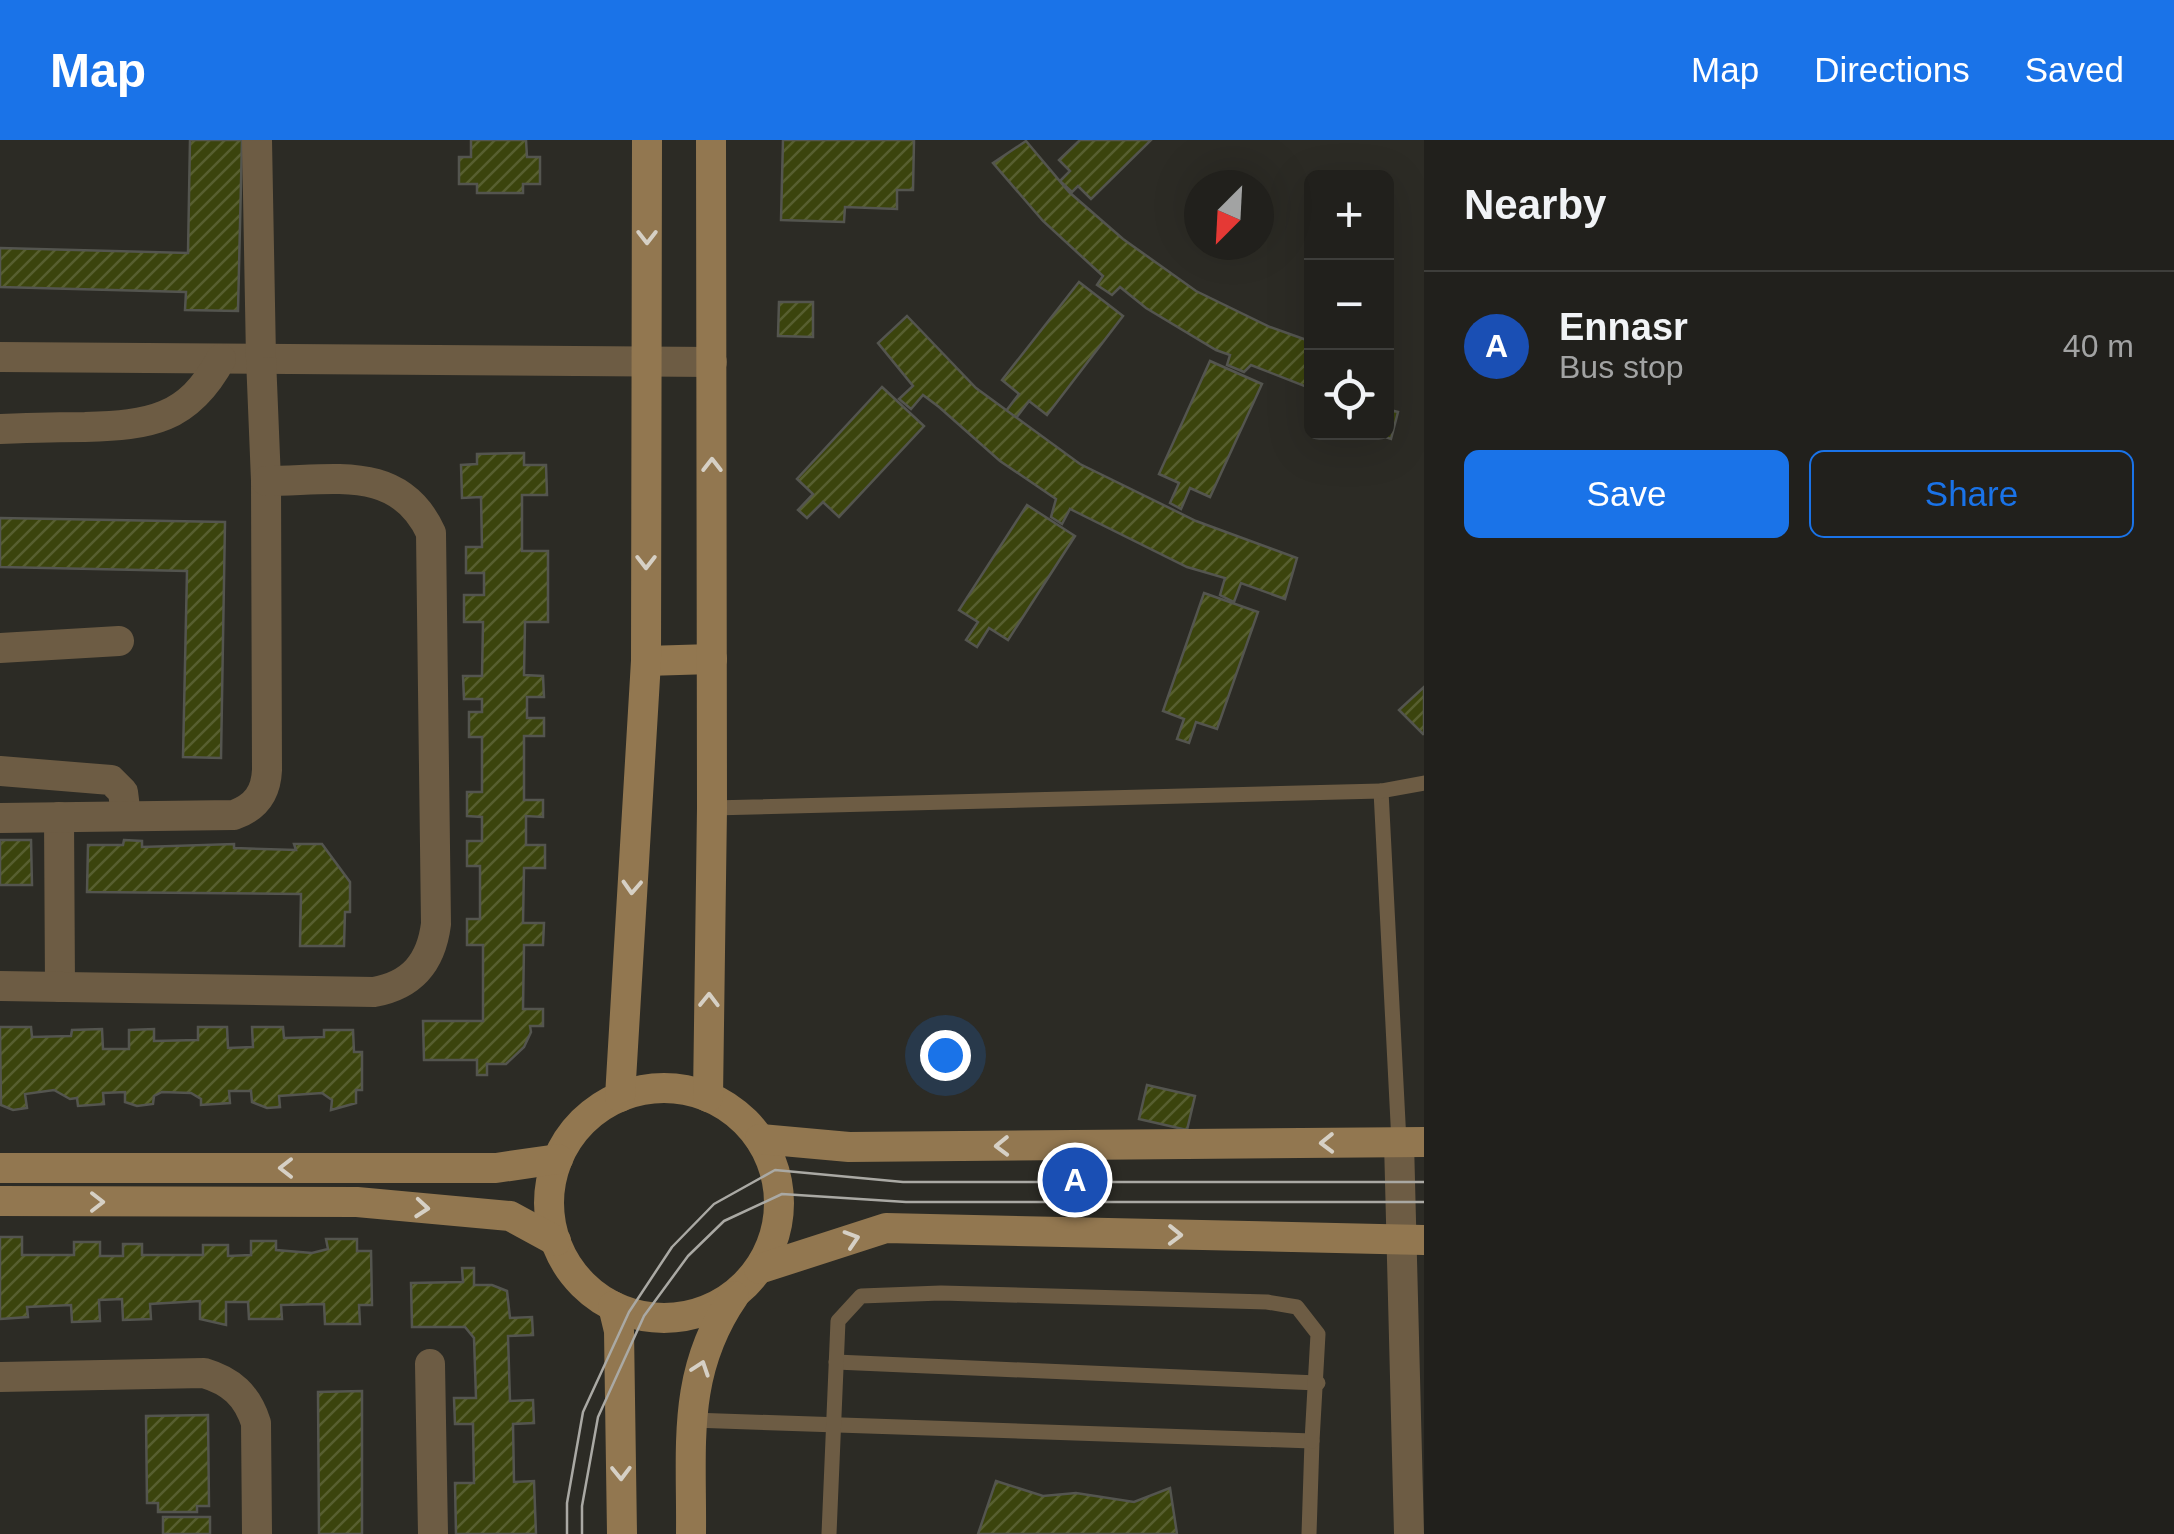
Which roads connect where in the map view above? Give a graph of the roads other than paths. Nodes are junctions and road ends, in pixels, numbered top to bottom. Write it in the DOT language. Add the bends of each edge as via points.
graph roads {
  1 [pos="257,140"];
  2 [pos="647,140"];
  3 [pos="711,140"];
  4 [pos="0,357"];
  5 [pos="221,358"];
  6 [pos="260,358"];
  7 [pos="647,362"];
  8 [pos="712,362"];
  9 [pos="0,429"];
  10 [pos="266,481"];
  11 [pos="118,641"];
  12 [pos="0,648"];
  13 [pos="712,659"];
  14 [pos="646,661"];
  15 [pos="0,771"];
  16 [pos="1424,783"];
  17 [pos="1381,792"];
  18 [pos="712,808"];
  19 [pos="126,816"];
  20 [pos="59,817"];
  21 [pos="0,818"];
  22 [pos="0,986"];
  23 [pos="60,987"];
  24 [pos="620,1097"];
  25 [pos="708,1097"];
  26 [pos="760,1139"];
  27 [pos="1411,1142"];
  28 [pos="558,1159"];
  29 [pos="0,1168"];
  30 [pos="0,1202"];
  31 [pos="1414,1240"];
  32 [pos="556,1241"];
  33 [pos="759,1269"];
  34 [pos="737,1292"];
  35 [pos="614,1306"];
  36 [pos="836,1362"];
  37 [pos="430,1364"];
  38 [pos="0,1376"];
  39 [pos="1318,1383"];
  40 [pos="692,1420"];
  41 [pos="834,1423"];
  42 [pos="1312,1441"];
  43 [pos="1416,1464"];
  44 [pos="257,1534"];
  45 [pos="432,1534"];
  46 [pos="622,1534"];
  47 [pos="692,1534"];
  48 [pos="830,1534"];
  49 [pos="1309,1534"];
  50 [pos="1408,1534"];
  1 -- 6 [label="street"];
  2 -- 7 [label="main road, one-way"];
  3 -- 8 [label="main road"];
  4 -- 5 [label="street"];
  5 -- 6 [label="street"];
  5 -- 9 [label="street" via="192,400 146,423"];
  6 -- 7 [label="street"];
  6 -- 10 [label="street"];
  7 -- 8 [label="street"];
  7 -- 14 [label="main road, one-way"];
  13 -- 8 [label="main road, one-way"];
  10 -- 19 [label="street" via="263,793 234,815"];
  10 -- 23 [label="street" via="375,482 410,500 431,533 434,944 412,978 374,992"];
  11 -- 12 [label="street"];
  13 -- 14 [label="main road"];
  13 -- 18 [label="main road"];
  14 -- 24 [label="main road, one-way"];
  15 -- 19 [label="street" via="111,780 123,792"];
  16 -- 17 [label="lane"];
  17 -- 18 [label="lane"];
  17 -- 27 [label="lane"];
  25 -- 18 [label="main road, one-way"];
  19 -- 20 [label="street"];
  20 -- 21 [label="street"];
  20 -- 23 [label="street"];
  22 -- 23 [label="street"];
  24 -- 25 [label="main road" via="679,1090"];
  24 -- 28 [label="main road" via="572,1133"];
  25 -- 26 [label="main road"];
  27 -- 26 [label="main road, one-way" via="849,1147"];
  26 -- 33 [label="main road" via="782,1194 771,1248"];
  27 -- 31 [label="street"];
  28 -- 29 [label="main road, one-way" via="496,1168"];
  28 -- 32 [label="main road" via="550,1186"];
  30 -- 32 [label="main road, one-way" via="358,1202 510,1216"];
  33 -- 31 [label="main road, one-way" via="886,1228"];
  31 -- 43 [label="street"];
  32 -- 35 [label="main road" via="578,1280"];
  33 -- 34 [label="main road"];
  34 -- 35 [label="main road" via="709,1310 678,1318"];
  40 -- 34 [label="main road, one-way" via="716,1322"];
  35 -- 46 [label="main road, one-way" via="620,1331"];
  36 -- 39 [label="lane"];
  36 -- 39 [label="lane" via="838,1320 862,1296 1268,1302 1298,1308 1318,1334"];
  36 -- 41 [label="lane"];
  37 -- 45 [label="street"];
  38 -- 44 [label="street" via="204,1373 232,1385 256,1423"];
  39 -- 42 [label="lane"];
  40 -- 41 [label="lane"];
  40 -- 47 [label="main road"];
  41 -- 42 [label="lane"];
  41 -- 48 [label="lane"];
  42 -- 49 [label="lane"];
  43 -- 50 [label="street"];
}
